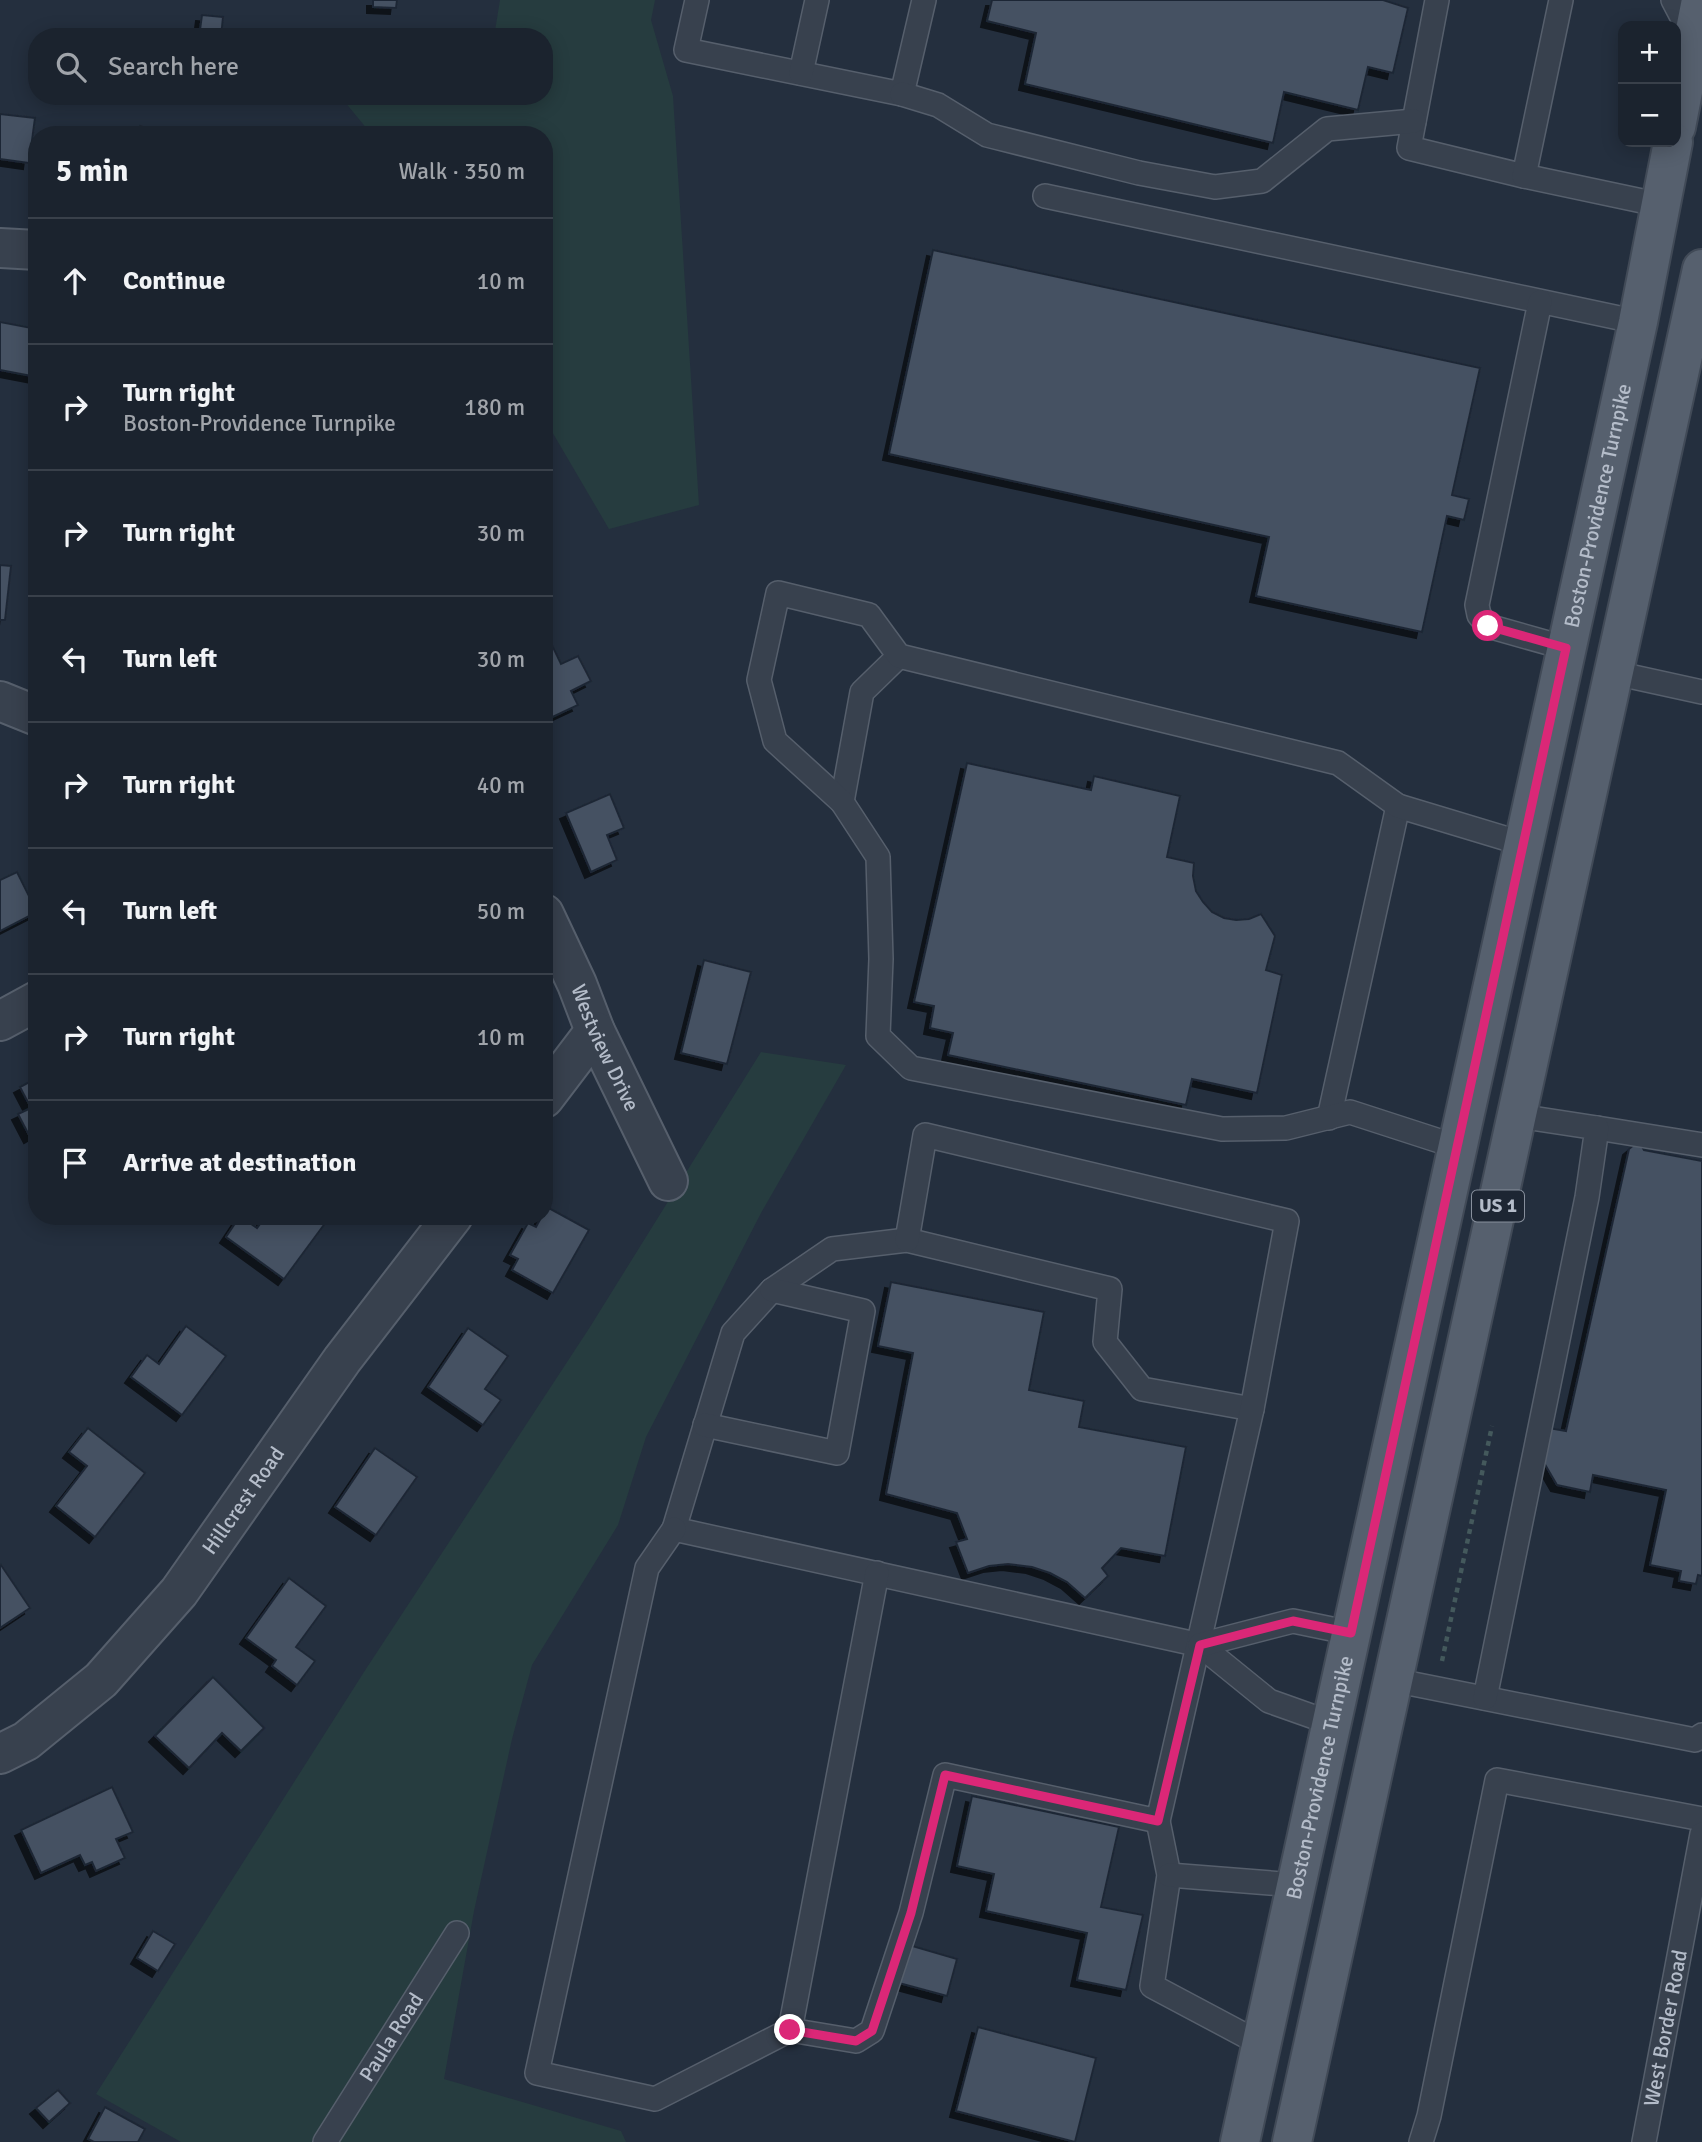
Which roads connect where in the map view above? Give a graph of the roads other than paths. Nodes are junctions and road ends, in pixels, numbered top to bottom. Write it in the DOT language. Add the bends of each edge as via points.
graph roads {
  1 [pos="696,0"];
  2 [pos="817,0"];
  3 [pos="924,0"];
  4 [pos="1437,0"];
  5 [pos="1561,0"];
  6 [pos="1674,0"];
  7 [pos="1701,0"];
  8 [pos="1693,38"];
  9 [pos="801,73"];
  10 [pos="902,94"];
  11 [pos="1681,101"];
  12 [pos="1414,121"];
  13 [pos="1672,147"];
  14 [pos="1524,176"];
  15 [pos="1045,195"];
  16 [pos="1661,205"];
  17 [pos="0,248"];
  18 [pos="28,250"];
  19 [pos="1702,270"];
  20 [pos="1541,302"];
  21 [pos="1697,316"];
  22 [pos="1638,322"];
  23 [pos="1566,648"];
  24 [pos="898,656"];
  25 [pos="1615,673"];
  26 [pos="1702,692"];
  27 [pos="0,701"];
  28 [pos="28,712"];
  29 [pos="842,802"];
  30 [pos="1398,806"];
  31 [pos="1524,844"];
  32 [pos="553,933"];
  33 [pos="28,1006"];
  34 [pos="0,1021"];
  35 [pos="596,1031"];
  36 [pos="553,1086"];
  37 [pos="1518,1116"];
  38 [pos="1329,1118"];
  39 [pos="1597,1128"];
  40 [pos="1702,1145"];
  41 [pos="1458,1147"];
  42 [pos="668,1181"];
  43 [pos="446,1225"];
  44 [pos="907,1240"];
  45 [pos="772,1290"];
  46 [pos="1252,1409"];
  47 [pos="705,1426"];
  48 [pos="674,1529"];
  49 [pos="877,1573"];
  50 [pos="1351,1633"];
  51 [pos="1200,1645"];
  52 [pos="1393,1680"];
  53 [pos="1485,1698"];
  54 [pos="1331,1723"];
  55 [pos="1702,1735"];
  56 [pos="0,1754"];
  57 [pos="1702,1819"];
  58 [pos="1158,1821"];
  59 [pos="1702,1833"];
  60 [pos="1169,1875"];
  61 [pos="1296,1885"];
  62 [pos="457,1933"];
  63 [pos="790,2030"];
  64 [pos="1261,2044"];
  65 [pos="325,2142"];
  66 [pos="1240,2142"];
  67 [pos="1292,2142"];
  68 [pos="1421,2142"];
  69 [pos="1644,2142"];
  1 -- 9 [label="lane" via="686,50"];
  2 -- 9 [label="lane"];
  3 -- 10 [label="lane"];
  4 -- 12 [label="lane"];
  5 -- 14 [label="lane"];
  6 -- 8 [label="lane"];
  7 -- 8 [label="main road"];
  8 -- 11 [label="main road"];
  9 -- 10 [label="lane"];
  10 -- 12 [label="lane" via="938,105 987,135 1215,187 1262,181 1327,129"];
  12 -- 14 [label="lane" via="1409,148"];
  13 -- 16 [label="main road, Boston-Providence Turnpike / US 1"];
  14 -- 16 [label="lane"];
  15 -- 20 [label="lane"];
  16 -- 22 [label="main road, Boston-Providence Turnpike / US 1"];
  17 -- 18 [label="street"];
  19 -- 21 [label="main road, US 1"];
  20 -- 22 [label="lane"];
  20 -- 23 [label="lane" via="1477,605 1488,626"];
  21 -- 25 [label="main road, US 1"];
  22 -- 23 [label="main road, Boston-Providence Turnpike / US 1"];
  23 -- 31 [label="main road, Boston-Providence Turnpike / US 1"];
  24 -- 29 [label="lane" via="862,692"];
  24 -- 29 [label="lane" via="869,615 778,593 759,680 775,741"];
  24 -- 30 [label="lane" via="1338,763"];
  25 -- 26 [label="lane"];
  25 -- 37 [label="main road, US 1"];
  27 -- 28 [label="street"];
  29 -- 38 [label="lane" via="878,857 878,1036 911,1068 1222,1129 1286,1128"];
  30 -- 31 [label="lane"];
  30 -- 38 [label="lane"];
  31 -- 41 [label="main road, Boston-Providence Turnpike / US 1"];
  32 -- 35 [label="street, Westview Drive"];
  33 -- 34 [label="street"];
  35 -- 36 [label="street"];
  35 -- 42 [label="street, Westview Drive"];
  37 -- 39 [label="lane"];
  37 -- 52 [label="main road, US 1"];
  38 -- 41 [label="lane" via="1350,1112"];
  39 -- 40 [label="lane"];
  39 -- 53 [label="lane"];
  41 -- 50 [label="main road, Boston-Providence Turnpike / US 1"];
  43 -- 56 [label="street, Hillcrest Road" via="342,1360 179,1592 101,1680 26,1741"];
  44 -- 45 [label="lane" via="832,1249"];
  44 -- 46 [label="lane" via="1110,1289 1105,1342 1142,1389"];
  44 -- 46 [label="lane" via="925,1135 1286,1221"];
  45 -- 47 [label="lane" via="733,1333"];
  45 -- 47 [label="lane" via="863,1311 837,1453"];
  46 -- 51 [label="lane"];
  47 -- 48 [label="lane"];
  48 -- 49 [label="lane"];
  48 -- 63 [label="lane" via="647,1568 537,2073 655,2099"];
  49 -- 51 [label="lane"];
  49 -- 63 [label="lane"];
  50 -- 51 [label="lane" via="1293,1621"];
  50 -- 54 [label="main road, Boston-Providence Turnpike / US 1"];
  51 -- 54 [label="lane" via="1269,1701"];
  51 -- 58 [label="lane"];
  52 -- 53 [label="lane"];
  52 -- 67 [label="main road, US 1"];
  53 -- 55 [label="lane" via="1695,1740"];
  54 -- 61 [label="main road, Boston-Providence Turnpike / US 1"];
  57 -- 68 [label="lane" via="1497,1780"];
  58 -- 60 [label="lane"];
  58 -- 63 [label="lane" via="945,1775 911,1913 872,2031 856,2041"];
  59 -- 69 [label="lane, West Border Road"];
  60 -- 61 [label="lane"];
  60 -- 64 [label="lane" via="1152,1986"];
  61 -- 64 [label="main road, Boston-Providence Turnpike / US 1"];
  62 -- 65 [label="lane, Paula Road"];
  64 -- 66 [label="main road, Boston-Providence Turnpike / US 1"];
}
